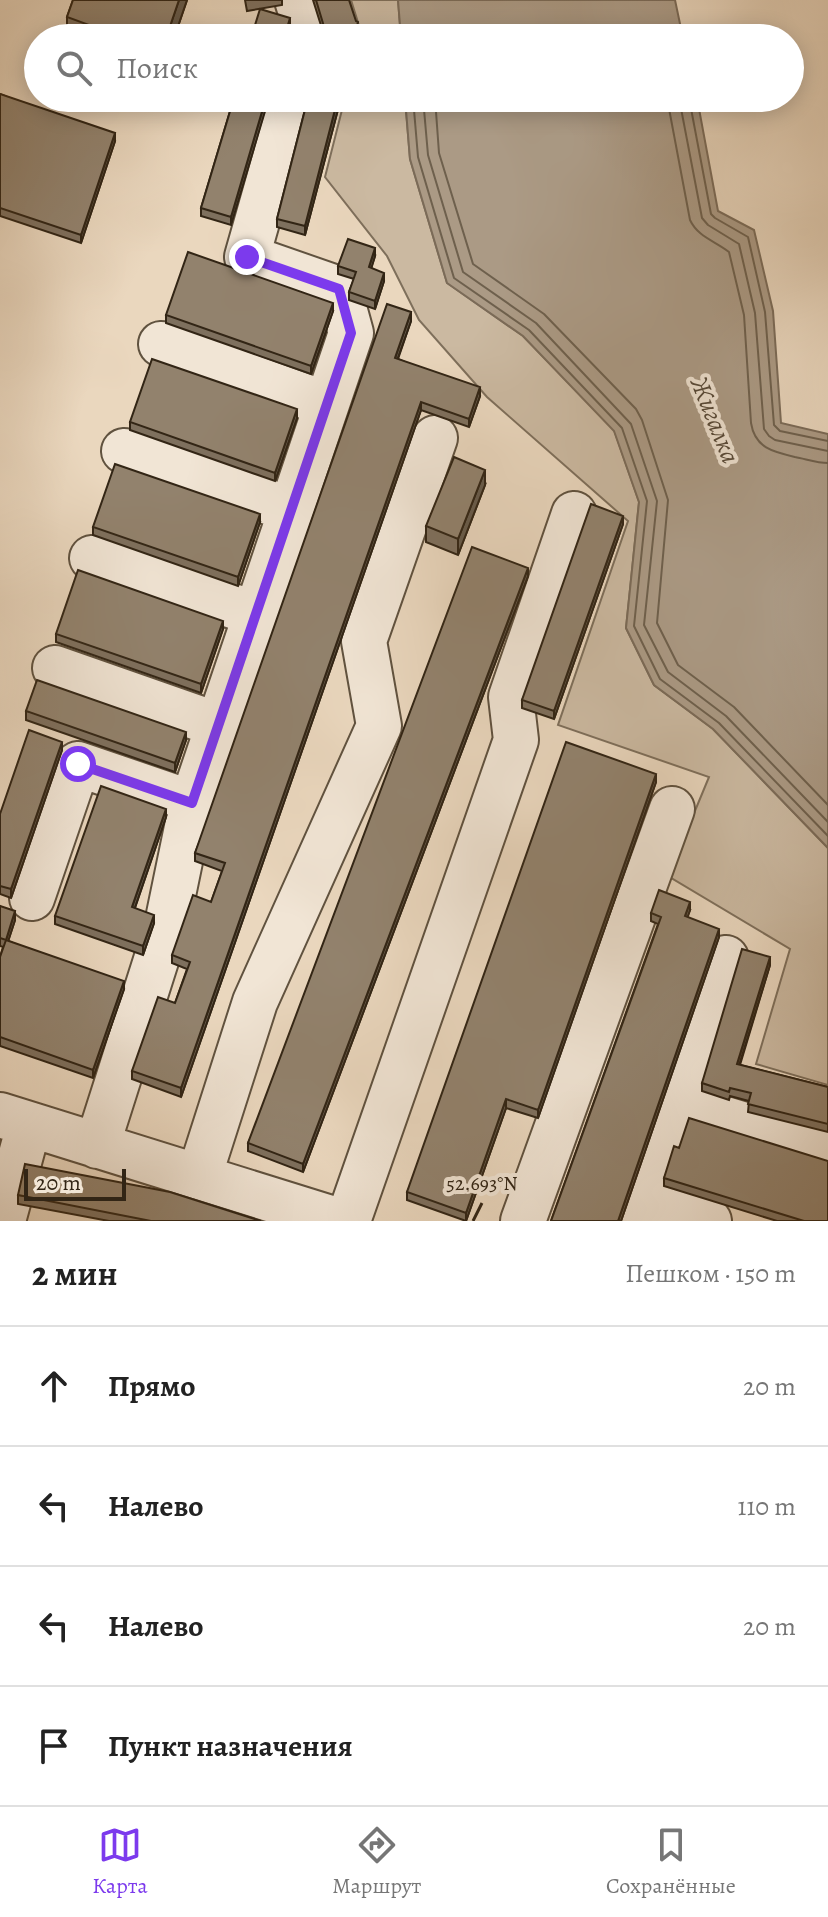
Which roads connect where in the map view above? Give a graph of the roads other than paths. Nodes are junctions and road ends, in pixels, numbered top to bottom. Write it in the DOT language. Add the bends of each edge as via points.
graph roads {
  1 [pos="297,0"];
  2 [pos="305,24"];
  3 [pos="288,112"];
  4 [pos="161,344"];
  5 [pos="326,404"];
  6 [pos="435,438"];
  7 [pos="124,451"];
  8 [pos="291,510"];
  9 [pos="574,514"];
  10 [pos="92,558"];
  11 [pos="256,614"];
  12 [pos="55,668"];
  13 [pos="218,725"];
  14 [pos="192,803"];
  15 [pos="672,809"];
  16 [pos="32,898"];
  17 [pos="726,958"];
  18 [pos="679,1105"];
  19 [pos="14,1120"];
  20 [pos="97,1146"];
  21 [pos="828,1150"];
  22 [pos="199,1177"];
  23 [pos="645,1212"];
  24 [pos="3,1221"];
  25 [pos="340,1221"];
  26 [pos="348,1221"];
  27 [pos="523,1221"];
  28 [pos="709,1221"];
  1 -- 2 [label="street"];
  3 -- 5 [label="street" via="247,257 339,289 351,333"];
  4 -- 5 [label="street"];
  5 -- 8 [label="street"];
  6 -- 22 [label="street" via="364,641 379,726 255,1002"];
  7 -- 8 [label="street"];
  8 -- 11 [label="street"];
  9 -- 26 [label="street" via="511,697 516,740"];
  10 -- 11 [label="street"];
  11 -- 13 [label="street"];
  12 -- 13 [label="street"];
  13 -- 14 [label="street"];
  14 -- 16 [label="street" via="78,764"];
  14 -- 20 [label="street" via="166,929"];
  15 -- 27 [label="street"];
  17 -- 18 [label="street"];
  18 -- 21 [label="street"];
  18 -- 23 [label="street"];
  19 -- 20 [label="street"];
  19 -- 24 [label="street"];
  20 -- 22 [label="street"];
  22 -- 25 [label="street"];
  23 -- 28 [label="street"];
}
